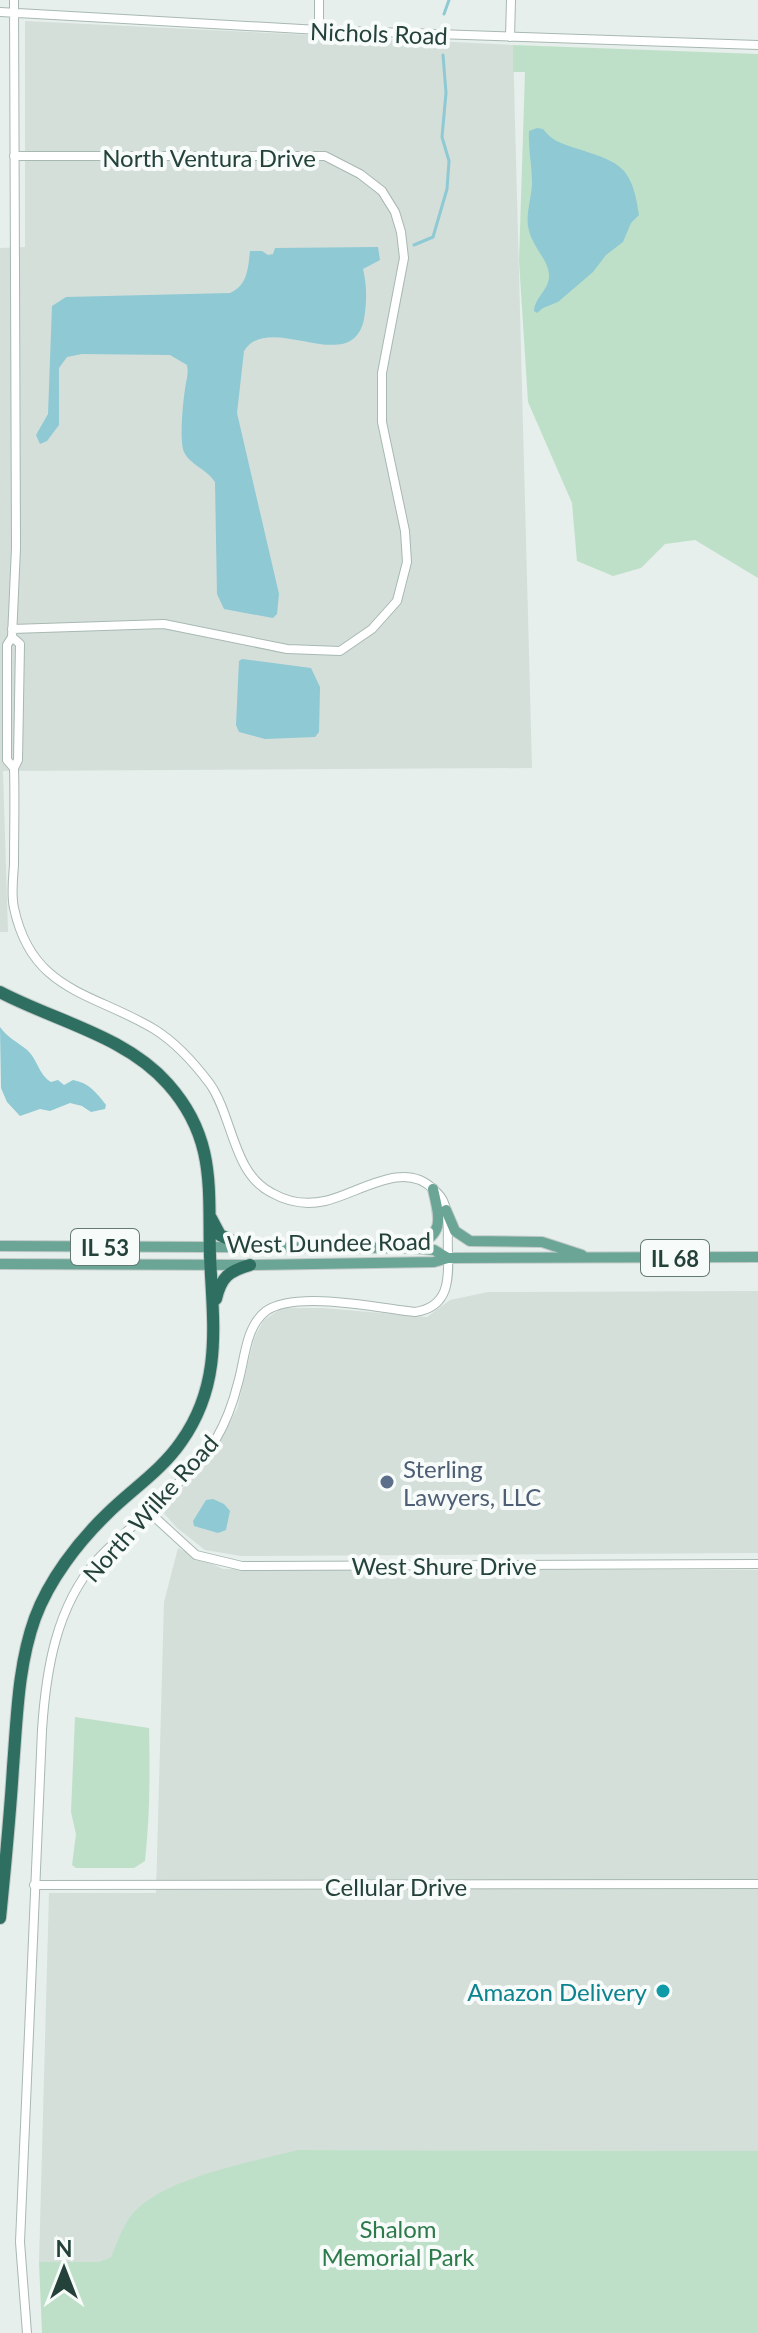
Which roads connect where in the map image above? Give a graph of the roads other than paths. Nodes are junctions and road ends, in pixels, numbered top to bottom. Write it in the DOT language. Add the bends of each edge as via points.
graph roads {
  1 [pos="14,0"];
  2 [pos="319,0"];
  3 [pos="511,0"];
  4 [pos="0,12"];
  5 [pos="14,13"];
  6 [pos="319,30"];
  7 [pos="510,37"];
  8 [pos="758,45"];
  9 [pos="14,156"];
  10 [pos="12,633"];
  11 [pos="0,992"];
  12 [pos="433,1189"];
  13 [pos="446,1210"];
  14 [pos="210,1216"];
  15 [pos="0,1246"];
  16 [pos="210,1248"];
  17 [pos="247,1248"];
  18 [pos="414,1248"];
  19 [pos="758,1257"];
  20 [pos="448,1258"];
  21 [pos="591,1258"];
  22 [pos="4,1264"];
  23 [pos="211,1264"];
  24 [pos="250,1265"];
  25 [pos="214,1306"];
  26 [pos="149,1512"];
  27 [pos="758,1564"];
  28 [pos="758,1884"];
  29 [pos="34,1885"];
  30 [pos="0,1918"];
  31 [pos="27,2333"];
  1 -- 5 [label="street"];
  2 -- 6 [label="street"];
  3 -- 7 [label="street"];
  4 -- 5 [label="street, Nichols Road"];
  5 -- 6 [label="street, Nichols Road"];
  5 -- 9 [label="street"];
  6 -- 7 [label="street, Nichols Road"];
  7 -- 8 [label="street, Nichols Road"];
  9 -- 10 [label="street"];
  9 -- 10 [label="street, North Ventura Drive" via="325,156 382,191 397,220 404,258 382,373 382,422 407,562 397,601 372,629 340,651 287,649 164,624"];
  10 -- 12 [label="street" via="7,645 7,760 14,768 13,905 23,939 40,964 69,989 154,1030 182,1052 211,1086 243,1162 269,1192 313,1203 402,1177"];
  11 -- 14 [label="highway" via="122,1048 167,1083 182,1101 203,1147"];
  12 -- 13 [label="street, North Wilke Road"];
  12 -- 18 [label="main road" via="439,1223 432,1237"];
  13 -- 20 [label="street, North Wilke Road"];
  13 -- 21 [label="main road" via="455,1231 470,1241 542,1242"];
  14 -- 16 [label="highway"];
  14 -- 17 [label="highway" via="220,1235"];
  15 -- 16 [label="main road, IL 53"];
  16 -- 17 [label="main road, West Dundee Road / IL 68"];
  16 -- 23 [label="highway"];
  17 -- 18 [label="main road, West Dundee Road / IL 68"];
  18 -- 20 [label="main road, West Dundee Road / IL 68"];
  19 -- 21 [label="main road, West Dundee Road / IL 68"];
  20 -- 21 [label="main road, West Dundee Road / IL 68"];
  20 -- 24 [label="main road, West Dundee Road / IL 68"];
  20 -- 26 [label="street, North Wilke Road" via="444,1295 426,1310 292,1301 266,1312 249,1337 230,1411 215,1439"];
  22 -- 23 [label="main road, IL 68"];
  23 -- 24 [label="main road, West Dundee Road / IL 68"];
  23 -- 25 [label="highway"];
  24 -- 25 [label="highway" via="223,1278"];
  25 -- 30 [label="highway" via="212,1367 192,1426 161,1466 82,1541 35,1617 22,1668"];
  26 -- 27 [label="street, West Shure Drive" via="196,1555 242,1566"];
  26 -- 29 [label="street, North Wilke Road" via="96,1561 73,1595 56,1638 44,1687"];
  28 -- 29 [label="street, Cellular Drive"];
  29 -- 31 [label="street, North Wilke Road" via="20,2242"];
}
